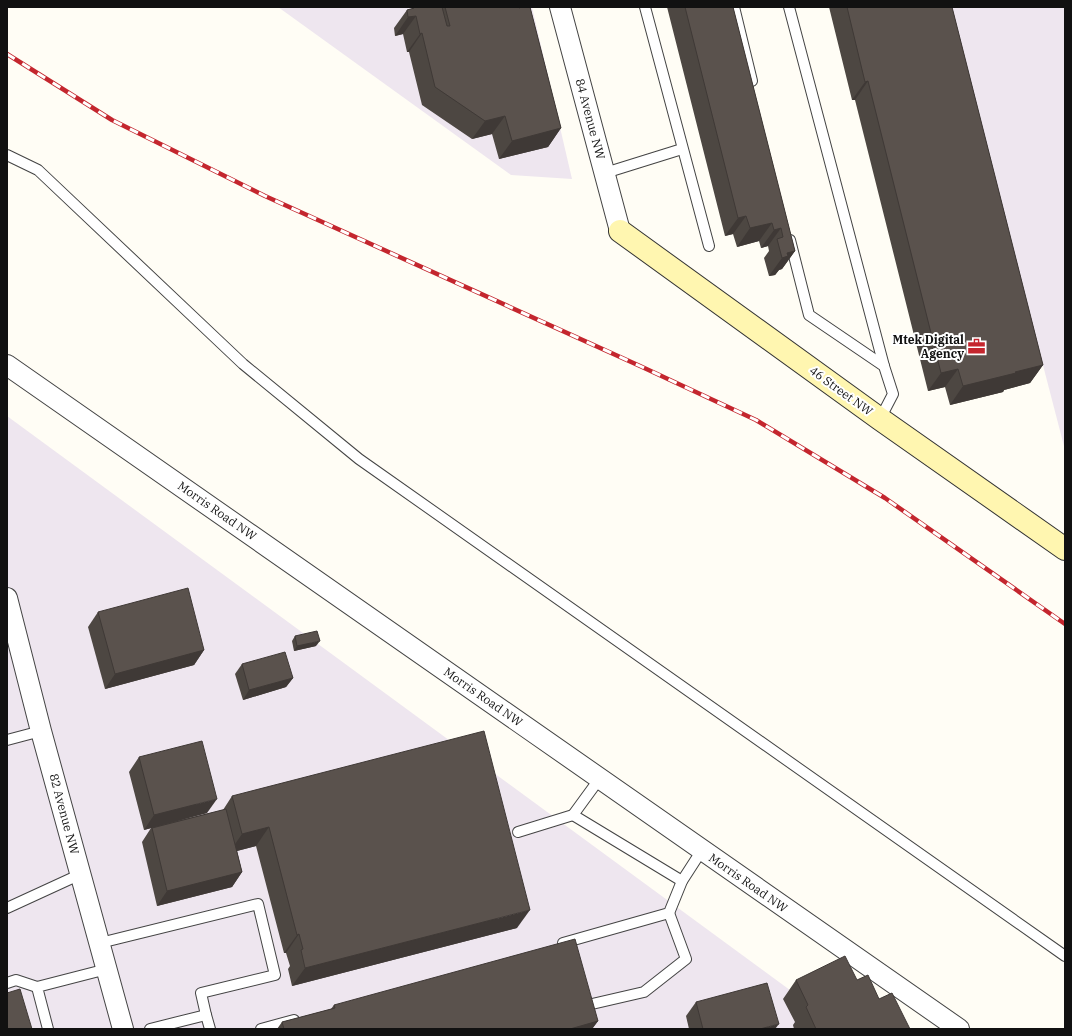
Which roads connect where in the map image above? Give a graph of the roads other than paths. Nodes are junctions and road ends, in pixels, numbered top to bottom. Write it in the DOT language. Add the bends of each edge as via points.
graph roads {
  1 [pos="560,7"];
  2 [pos="645,7"];
  3 [pos="734,7"];
  4 [pos="789,7"];
  5 [pos="754,92"];
  6 [pos="682,149"];
  7 [pos="7,155"];
  8 [pos="604,173"];
  9 [pos="788,230"];
  10 [pos="620,231"];
  11 [pos="709,246"];
  12 [pos="7,365"];
  13 [pos="884,366"];
  14 [pos="880,419"];
  15 [pos="1065,549"];
  16 [pos="7,598"];
  17 [pos="41,731"];
  18 [pos="7,740"];
  19 [pos="600,778"];
  20 [pos="573,815"];
  21 [pos="518,832"];
  22 [pos="702,850"];
  23 [pos="80,874"];
  24 [pos="682,881"];
  25 [pos="7,907"];
  26 [pos="669,913"];
  27 [pos="100,943"];
  28 [pos="553,946"];
  29 [pos="1065,956"];
  30 [pos="107,969"];
  31 [pos="7,983"];
  32 [pos="37,987"];
  33 [pos="592,1004"];
  34 [pos="206,1015"];
  35 [pos="300,1018"];
  36 [pos="48,1029"];
  37 [pos="123,1029"];
  38 [pos="150,1029"];
  39 [pos="210,1029"];
  40 [pos="261,1029"];
  41 [pos="959,1029"];
  1 -- 8 [label="street, 84 Avenue NW"];
  2 -- 6 [label="lane"];
  3 -- 5 [label="lane"];
  4 -- 13 [label="lane"];
  6 -- 8 [label="lane"];
  6 -- 11 [label="lane"];
  7 -- 29 [label="lane" via="38,170 243,364 359,459"];
  8 -- 10 [label="street, 84 Avenue NW"];
  9 -- 13 [label="lane" via="809,315"];
  10 -- 14 [label="street, 46 Street NW"];
  12 -- 19 [label="street, Morris Road NW"];
  13 -- 14 [label="lane" via="893,394"];
  14 -- 15 [label="street, 46 Street NW"];
  16 -- 17 [label="street, 82 Avenue NW"];
  17 -- 18 [label="lane"];
  17 -- 23 [label="street, 82 Avenue NW"];
  19 -- 20 [label="lane"];
  19 -- 22 [label="street, Morris Road NW"];
  20 -- 21 [label="lane"];
  20 -- 24 [label="lane"];
  22 -- 24 [label="lane"];
  22 -- 41 [label="street, Morris Road NW"];
  23 -- 25 [label="lane"];
  23 -- 27 [label="street, 82 Avenue NW"];
  24 -- 26 [label="lane"];
  26 -- 28 [label="lane"];
  26 -- 33 [label="lane" via="686,959 644,992"];
  27 -- 30 [label="street, 82 Avenue NW"];
  27 -- 34 [label="lane" via="258,904 275,975 201,993"];
  30 -- 32 [label="lane"];
  30 -- 37 [label="street, 82 Avenue NW"];
  31 -- 32 [label="lane" via="16,980"];
  32 -- 36 [label="lane"];
  34 -- 38 [label="lane"];
  34 -- 39 [label="lane"];
  35 -- 40 [label="lane"];
}
